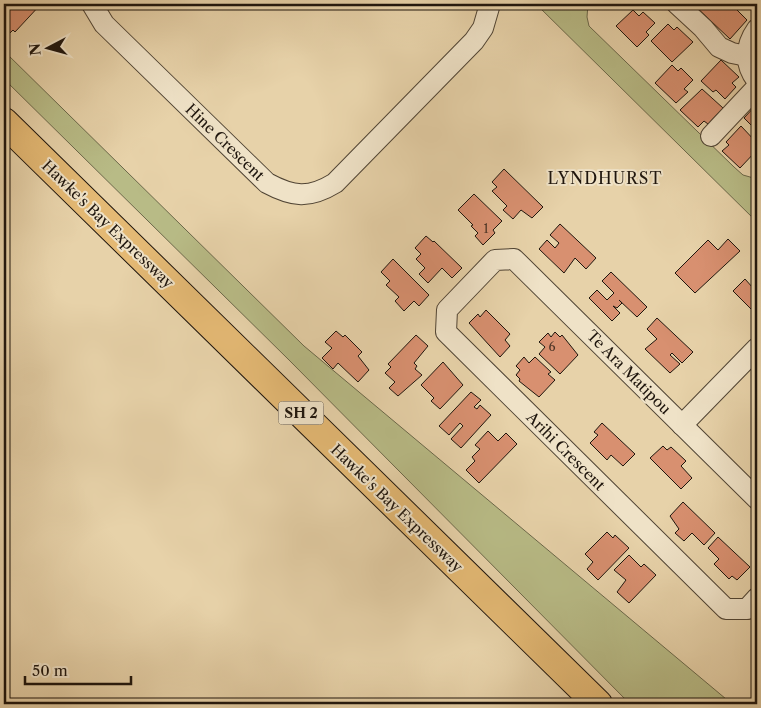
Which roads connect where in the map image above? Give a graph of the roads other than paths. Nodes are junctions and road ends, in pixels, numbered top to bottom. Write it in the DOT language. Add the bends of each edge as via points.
graph roads {
  1 [pos="92,4"];
  2 [pos="490,4"];
  3 [pos="677,4"];
  4 [pos="757,29"];
  5 [pos="747,56"];
  6 [pos="757,81"];
  7 [pos="757,87"];
  8 [pos="4,122"];
  9 [pos="711,136"];
  10 [pos="4,139"];
  11 [pos="495,260"];
  12 [pos="757,348"];
  13 [pos="682,425"];
  14 [pos="757,498"];
  15 [pos="757,598"];
  16 [pos="582,704"];
  17 [pos="598,704"];
  1 -- 2 [label="street, Hine Crescent" via="104,24 267,183 293,195 307,195 335,183 474,41 483,28"];
  3 -- 5 [label="street" via="719,47"];
  4 -- 5 [label="street"];
  5 -- 6 [label="street"];
  7 -- 9 [label="street"];
  8 -- 17 [label="highway, Hawke's Bay Expressway / SH 2"];
  10 -- 16 [label="highway, Hawke's Bay Expressway / SH 2"];
  11 -- 13 [label="street, Te Ara Matipou" via="514,259"];
  11 -- 15 [label="street, Arihi Crescent" via="447,310 446,332 726,609 747,609"];
  12 -- 13 [label="street"];
  13 -- 14 [label="street, Te Ara Matipou"];
}
